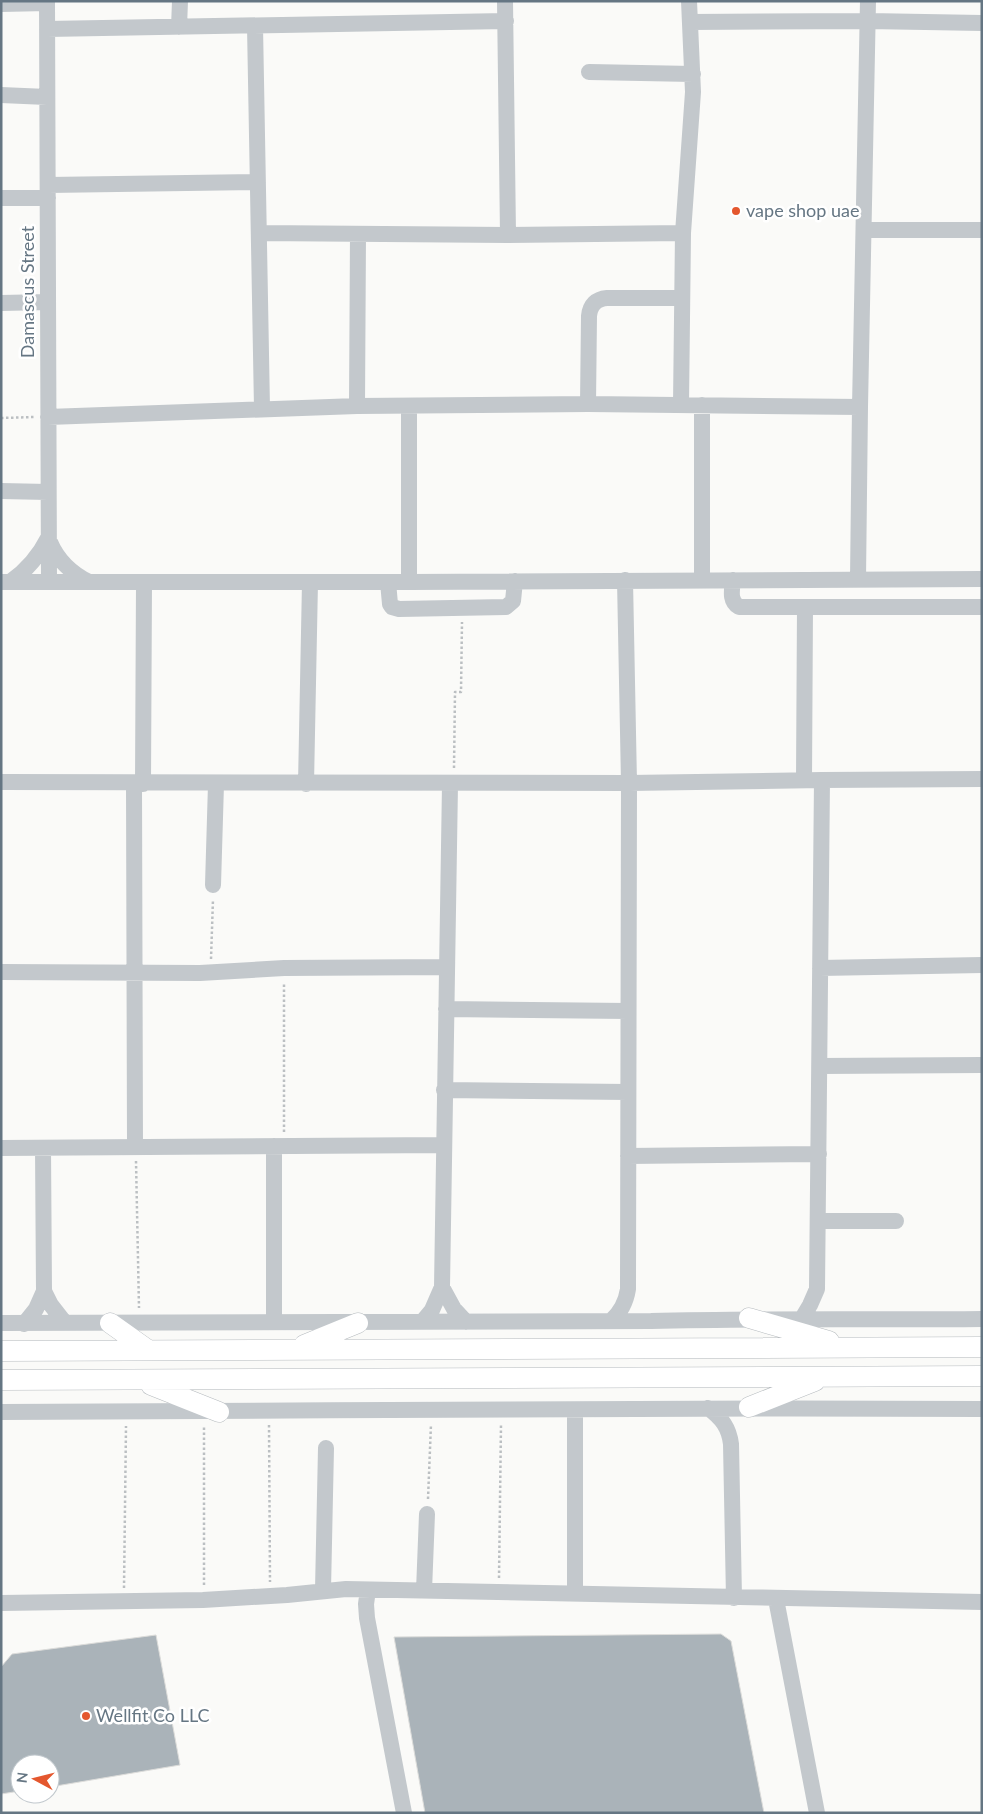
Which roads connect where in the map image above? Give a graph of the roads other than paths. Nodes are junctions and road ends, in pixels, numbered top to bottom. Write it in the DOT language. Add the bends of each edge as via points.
graph roads {
  1 [pos="180,1"];
  2 [pos="505,1"];
  3 [pos="689,1"];
  4 [pos="868,1"];
  5 [pos="47,2"];
  6 [pos="1,4"];
  7 [pos="506,21"];
  8 [pos="868,21"];
  9 [pos="690,22"];
  10 [pos="982,23"];
  11 [pos="255,26"];
  12 [pos="179,27"];
  13 [pos="47,28"];
  14 [pos="589,72"];
  15 [pos="693,74"];
  16 [pos="1,96"];
  17 [pos="47,97"];
  18 [pos="258,182"];
  19 [pos="48,192"];
  20 [pos="1,198"];
  21 [pos="864,230"];
  22 [pos="982,230"];
  23 [pos="682,233"];
  24 [pos="258,234"];
  25 [pos="358,234"];
  26 [pos="508,235"];
  27 [pos="682,298"];
  28 [pos="48,302"];
  29 [pos="1,303"];
  30 [pos="588,404"];
  31 [pos="681,405"];
  32 [pos="702,405"];
  33 [pos="357,406"];
  34 [pos="409,406"];
  35 [pos="262,408"];
  36 [pos="860,408"];
  37 [pos="48,417"];
  38 [pos="1,491"];
  39 [pos="48,492"];
  40 [pos="48,538"];
  41 [pos="702,579"];
  42 [pos="858,579"];
  43 [pos="887,579"];
  44 [pos="982,579"];
  45 [pos="626,580"];
  46 [pos="733,580"];
  47 [pos="515,581"];
  48 [pos="5,582"];
  49 [pos="49,582"];
  50 [pos="89,582"];
  51 [pos="310,582"];
  52 [pos="388,582"];
  53 [pos="409,582"];
  54 [pos="144,583"];
  55 [pos="805,607"];
  56 [pos="886,607"];
  57 [pos="982,607"];
  58 [pos="982,779"];
  59 [pos="804,780"];
  60 [pos="822,780"];
  61 [pos="1,782"];
  62 [pos="629,783"];
  63 [pos="138,784"];
  64 [pos="216,784"];
  65 [pos="306,784"];
  66 [pos="452,784"];
  67 [pos="213,885"];
  68 [pos="982,965"];
  69 [pos="447,967"];
  70 [pos="820,968"];
  71 [pos="1,972"];
  72 [pos="135,972"];
  73 [pos="446,1009"];
  74 [pos="628,1011"];
  75 [pos="982,1065"];
  76 [pos="820,1066"];
  77 [pos="444,1090"];
  78 [pos="628,1092"];
  79 [pos="444,1145"];
  80 [pos="135,1146"];
  81 [pos="279,1146"];
  82 [pos="1,1148"];
  83 [pos="43,1148"];
  84 [pos="819,1154"];
  85 [pos="628,1156"];
  86 [pos="818,1221"];
  87 [pos="896,1221"];
  88 [pos="442,1287"];
  89 [pos="628,1289"];
  90 [pos="817,1289"];
  91 [pos="44,1291"];
  92 [pos="979,1316"];
  93 [pos="749,1318"];
  94 [pos="800,1320"];
  95 [pos="830,1320"];
  96 [pos="611,1321"];
  97 [pos="651,1321"];
  98 [pos="110,1322"];
  99 [pos="274,1322"];
  100 [pos="422,1322"];
  101 [pos="466,1322"];
  102 [pos="65,1323"];
  103 [pos="358,1323"];
  104 [pos="1,1324"];
  105 [pos="24,1324"];
  106 [pos="982,1346"];
  107 [pos="850,1347"];
  108 [pos="293,1349"];
  109 [pos="148,1350"];
  110 [pos="1,1351"];
  111 [pos="825,1377"];
  112 [pos="976,1379"];
  113 [pos="1,1380"];
  114 [pos="140,1380"];
  115 [pos="749,1407"];
  116 [pos="708,1408"];
  117 [pos="982,1409"];
  118 [pos="575,1410"];
  119 [pos="1,1412"];
  120 [pos="212,1412"];
  121 [pos="731,1444"];
  122 [pos="326,1448"];
  123 [pos="427,1514"];
  124 [pos="323,1590"];
  125 [pos="368,1590"];
  126 [pos="424,1591"];
  127 [pos="575,1594"];
  128 [pos="734,1598"];
  129 [pos="776,1599"];
  130 [pos="982,1602"];
  131 [pos="2,1604"];
  132 [pos="404,1813"];
  133 [pos="817,1813"];
  1 -- 12 [label="street"];
  2 -- 7 [label="street"];
  3 -- 9 [label="street"];
  4 -- 8 [label="street"];
  5 -- 6 [label="street"];
  5 -- 13 [label="street, Damascus Street"];
  7 -- 11 [label="street"];
  7 -- 26 [label="street"];
  8 -- 9 [label="street"];
  8 -- 10 [label="street"];
  8 -- 21 [label="street"];
  9 -- 15 [label="street"];
  11 -- 12 [label="street"];
  11 -- 18 [label="street"];
  12 -- 13 [label="street"];
  13 -- 17 [label="street, Damascus Street"];
  14 -- 15 [label="street"];
  15 -- 23 [label="street"];
  16 -- 17 [label="street"];
  17 -- 19 [label="street, Damascus Street"];
  18 -- 19 [label="street"];
  18 -- 24 [label="street"];
  19 -- 20 [label="street"];
  19 -- 28 [label="street, Damascus Street"];
  21 -- 22 [label="street"];
  21 -- 36 [label="street"];
  23 -- 26 [label="street"];
  23 -- 27 [label="street"];
  24 -- 25 [label="street"];
  24 -- 35 [label="street"];
  25 -- 26 [label="street"];
  25 -- 33 [label="street"];
  27 -- 30 [label="street" via="607,298 594,302 589,316"];
  27 -- 31 [label="street"];
  28 -- 29 [label="street"];
  28 -- 37 [label="street, Damascus Street"];
  30 -- 31 [label="street"];
  30 -- 34 [label="street"];
  31 -- 32 [label="street"];
  32 -- 36 [label="street"];
  32 -- 41 [label="street"];
  33 -- 34 [label="street"];
  33 -- 35 [label="street"];
  34 -- 53 [label="street"];
  35 -- 37 [label="street"];
  36 -- 42 [label="street"];
  37 -- 39 [label="street, Damascus Street"];
  38 -- 39 [label="street"];
  39 -- 40 [label="street, Damascus Street"];
  40 -- 48 [label="street" via="28,567"];
  40 -- 49 [label="street, Damascus Street"];
  40 -- 50 [label="street" via="68,569"];
  41 -- 45 [label="street"];
  41 -- 46 [label="street"];
  42 -- 43 [label="street"];
  42 -- 46 [label="street"];
  43 -- 44 [label="street"];
  43 -- 56 [label="street"];
  45 -- 47 [label="street"];
  45 -- 62 [label="street"];
  46 -- 55 [label="street" via="732,600 738,607"];
  47 -- 52 [label="street" via="513,601 506,607 462,608 395,608 390,604"];
  47 -- 53 [label="street"];
  48 -- 49 [label="street"];
  49 -- 50 [label="street"];
  50 -- 54 [label="street"];
  51 -- 52 [label="street"];
  51 -- 54 [label="street"];
  51 -- 65 [label="street"];
  52 -- 53 [label="street"];
  54 -- 63 [label="street"];
  55 -- 56 [label="street"];
  55 -- 59 [label="street"];
  56 -- 57 [label="street"];
  58 -- 60 [label="street"];
  59 -- 60 [label="street"];
  59 -- 62 [label="street"];
  60 -- 70 [label="street"];
  61 -- 63 [label="street"];
  62 -- 66 [label="street"];
  62 -- 74 [label="street"];
  63 -- 64 [label="street"];
  63 -- 72 [label="street"];
  64 -- 65 [label="street"];
  64 -- 67 [label="street"];
  65 -- 66 [label="street"];
  66 -- 69 [label="street"];
  68 -- 70 [label="street"];
  69 -- 72 [label="street"];
  69 -- 73 [label="street"];
  70 -- 76 [label="street"];
  71 -- 72 [label="street"];
  72 -- 80 [label="street"];
  73 -- 74 [label="street"];
  73 -- 77 [label="street"];
  74 -- 78 [label="street"];
  75 -- 76 [label="street"];
  76 -- 84 [label="street"];
  77 -- 78 [label="street"];
  77 -- 79 [label="street"];
  78 -- 85 [label="street"];
  79 -- 81 [label="street"];
  79 -- 88 [label="street"];
  80 -- 81 [label="street"];
  80 -- 83 [label="street"];
  81 -- 99 [label="street"];
  82 -- 83 [label="street"];
  83 -- 91 [label="street"];
  84 -- 85 [label="street"];
  84 -- 86 [label="street"];
  85 -- 89 [label="street"];
  86 -- 87 [label="street"];
  86 -- 90 [label="street"];
  88 -- 100 [label="street" via="432,1310"];
  88 -- 101 [label="street" via="454,1309"];
  89 -- 96 [label="street" via="621,1310"];
  89 -- 97 [label="street"];
  90 -- 94 [label="street"];
  90 -- 95 [label="street"];
  91 -- 102 [label="street"];
  91 -- 105 [label="street"];
  92 -- 95 [label="street"];
  93 -- 94 [label="street"];
  93 -- 97 [label="street"];
  93 -- 107 [label="main road"];
  94 -- 95 [label="street"];
  96 -- 97 [label="street"];
  96 -- 101 [label="street"];
  98 -- 99 [label="street"];
  98 -- 102 [label="street"];
  98 -- 109 [label="main road"];
  99 -- 103 [label="street"];
  100 -- 101 [label="street"];
  100 -- 103 [label="street"];
  102 -- 105 [label="street"];
  103 -- 108 [label="main road"];
  104 -- 105 [label="street"];
  106 -- 107 [label="main road"];
  107 -- 108 [label="main road"];
  108 -- 109 [label="main road"];
  109 -- 110 [label="main road"];
  111 -- 112 [label="main road"];
  111 -- 114 [label="main road"];
  111 -- 115 [label="main road"];
  113 -- 114 [label="main road"];
  114 -- 120 [label="main road"];
  115 -- 116 [label="street"];
  115 -- 117 [label="street"];
  115 -- 121 [label="street" via="736,1428"];
  116 -- 118 [label="street"];
  116 -- 121 [label="street" via="725,1423"];
  118 -- 120 [label="street"];
  118 -- 127 [label="street"];
  119 -- 120 [label="street"];
  121 -- 128 [label="street"];
  122 -- 124 [label="street"];
  123 -- 126 [label="street"];
  124 -- 125 [label="street"];
  124 -- 131 [label="street" via="204,1600"];
  125 -- 126 [label="street"];
  125 -- 132 [label="street" via="367,1618"];
  126 -- 127 [label="street"];
  127 -- 128 [label="street"];
  128 -- 129 [label="street"];
  129 -- 130 [label="street"];
  129 -- 133 [label="street"];
}
